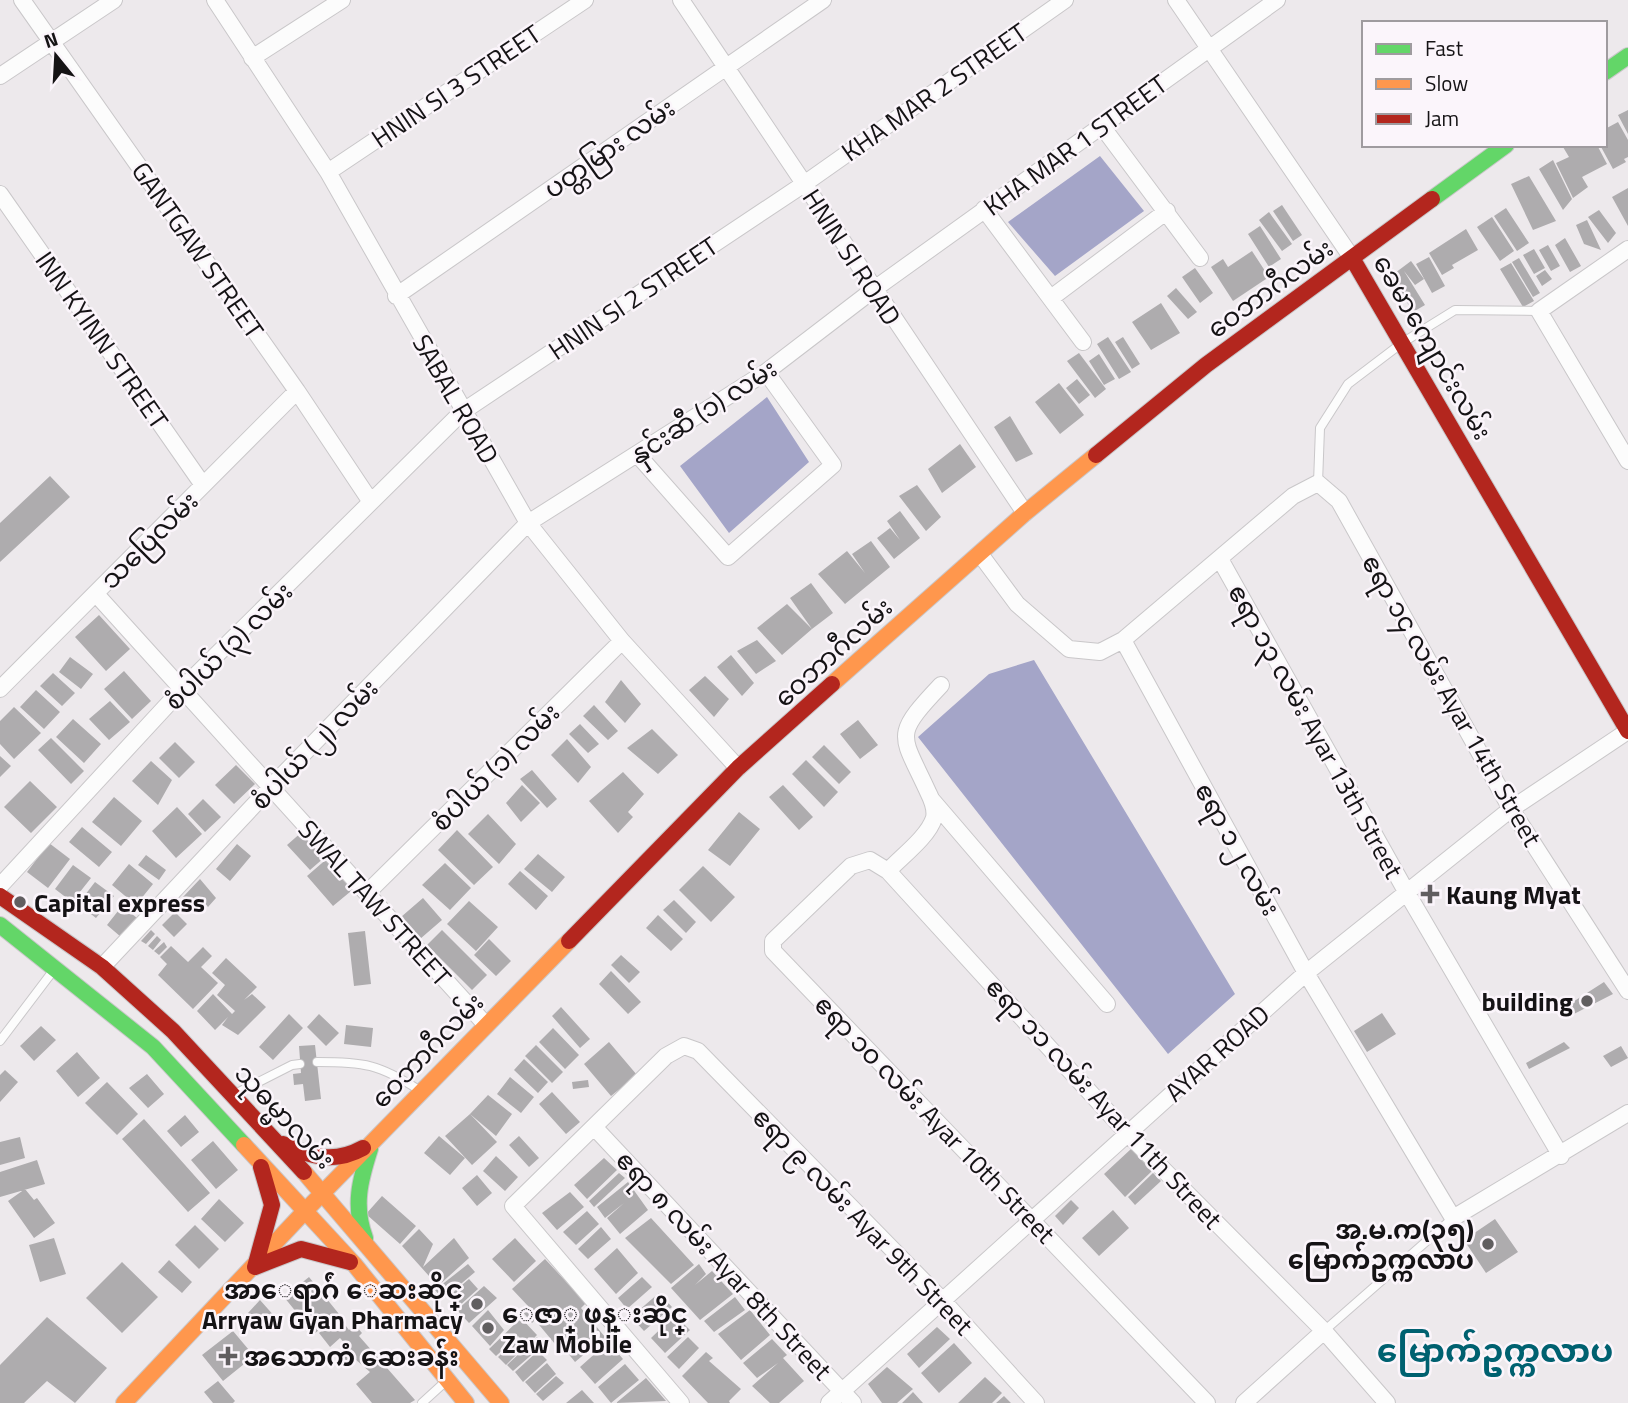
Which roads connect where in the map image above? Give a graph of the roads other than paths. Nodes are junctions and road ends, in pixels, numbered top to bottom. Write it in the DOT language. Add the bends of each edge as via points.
graph roads {
  1 [pos="22,0"];
  2 [pos="114,0"];
  3 [pos="215,0"];
  4 [pos="342,0"];
  5 [pos="585,0"];
  6 [pos="681,0"];
  7 [pos="823,0"];
  8 [pos="1065,0"];
  9 [pos="1176,0"];
  10 [pos="1277,0"];
  11 [pos="52,42"];
  12 [pos="1209,48"];
  13 [pos="1628,56"];
  14 [pos="252,58"];
  15 [pos="726,67"];
  16 [pos="1607,71"];
  17 [pos="0,76"];
  18 [pos="1101,125"];
  19 [pos="1503,147"];
  20 [pos="328,172"];
  21 [pos="804,184"];
  22 [pos="0,194"];
  23 [pos="984,209"];
  24 [pos="1167,211"];
  25 [pos="1628,250"];
  26 [pos="1200,258"];
  27 [pos="1352,258"];
  28 [pos="873,290"];
  29 [pos="396,296"];
  30 [pos="1051,298"];
  31 [pos="1539,311"];
  32 [pos="1083,342"];
  33 [pos="1402,343"];
  34 [pos="766,372"];
  35 [pos="297,391"];
  36 [pos="462,412"];
  37 [pos="637,454"];
  38 [pos="1628,461"];
  39 [pos="1318,483"];
  40 [pos="203,485"];
  41 [pos="371,502"];
  42 [pos="1026,513"];
  43 [pos="528,523"];
  44 [pos="980,554"];
  45 [pos="1220,559"];
  46 [pos="96,594"];
  47 [pos="1123,639"];
  48 [pos="622,641"];
  49 [pos="941,685"];
  50 [pos="0,689"];
  51 [pos="182,690"];
  52 [pos="1628,731"];
  53 [pos="738,768"];
  54 [pos="271,787"];
  55 [pos="932,800"];
  56 [pos="1511,809"];
  57 [pos="888,871"];
  58 [pos="0,886"];
  59 [pos="367,893"];
  60 [pos="1407,893"];
  61 [pos="0,896"];
  62 [pos="0,925"];
  63 [pos="102,967"];
  64 [pos="54,969"];
  65 [pos="1306,973"];
  66 [pos="1628,991"];
  67 [pos="1107,1004"];
  68 [pos="486,1025"];
  69 [pos="0,1041"];
  70 [pos="317,1062"];
  71 [pos="300,1064"];
  72 [pos="421,1092"];
  73 [pos="232,1095"];
  74 [pos="1628,1113"];
  75 [pos="595,1128"];
  76 [pos="1127,1133"];
  77 [pos="274,1141"];
  78 [pos="372,1142"];
  79 [pos="1561,1156"];
  80 [pos="260,1163"];
  81 [pos="323,1193"];
  82 [pos="305,1210"];
  83 [pos="1453,1218"];
  84 [pos="1031,1220"];
  85 [pos="368,1245"];
  86 [pos="354,1264"];
  87 [pos="255,1267"];
  88 [pos="944,1302"];
  89 [pos="1324,1331"];
  90 [pos="447,1380"];
  91 [pos="848,1397"];
  92 [pos="124,1403"];
  93 [pos="422,1403"];
  94 [pos="466,1403"];
  95 [pos="501,1403"];
  96 [pos="681,1403"];
  97 [pos="829,1403"];
  98 [pos="1036,1403"];
  99 [pos="1207,1403"];
  100 [pos="1244,1403"];
  101 [pos="1387,1403"];
  1 -- 11 [label="street, GANTGAW STREET"];
  2 -- 11 [label="street"];
  3 -- 14 [label="street, SABAL ROAD"];
  4 -- 14 [label="street"];
  5 -- 20 [label="street, HNIN SI 3 STREET"];
  6 -- 15 [label="street, HNIN SI ROAD"];
  7 -- 15 [label="street, ပတ္တမြား လမ်း"];
  8 -- 21 [label="street, KHA MAR 2 STREET"];
  9 -- 12 [label="street, ခေမာကျောင်းလမ်း"];
  10 -- 12 [label="street, KHA MAR 1 STREET"];
  11 -- 17 [label="street"];
  11 -- 35 [label="street, GANTGAW STREET"];
  12 -- 18 [label="street, KHA MAR 1 STREET"];
  12 -- 27 [label="street, ခေမာကျောင်းလမ်း"];
  13 -- 16 [label="main road"];
  14 -- 20 [label="street, SABAL ROAD"];
  15 -- 21 [label="street, HNIN SI ROAD"];
  15 -- 29 [label="street, ပတ္တမြား လမ်း"];
  18 -- 23 [label="street, KHA MAR 1 STREET"];
  18 -- 24 [label="street"];
  19 -- 27 [label="main road, ဝေဘာဂီလမ်း"];
  20 -- 29 [label="street, SABAL ROAD"];
  21 -- 28 [label="street, HNIN SI ROAD"];
  21 -- 36 [label="street, HNIN SI 2 STREET"];
  22 -- 40 [label="street, INN KYINN STREET"];
  23 -- 28 [label="street, KHA MAR 1 STREET"];
  23 -- 30 [label="street"];
  24 -- 26 [label="street"];
  24 -- 30 [label="street"];
  25 -- 31 [label="street"];
  27 -- 33 [label="main road, ခေမာကျောင်းလမ်း"];
  27 -- 42 [label="main road, ဝေဘာဂီလမ်း" via="1206,365"];
  28 -- 34 [label="street, နှင်းဆီ (၁) လမ်း"];
  28 -- 42 [label="street, HNIN SI ROAD"];
  29 -- 36 [label="street, SABAL ROAD"];
  30 -- 32 [label="street"];
  31 -- 33 [label="lane" via="1455,310"];
  31 -- 38 [label="street"];
  33 -- 39 [label="lane" via="1348,384 1320,428"];
  33 -- 52 [label="main road, ခေမာကျောင်းလမ်း"];
  34 -- 37 [label="street, နှင်းဆီ (၁) လမ်း"];
  34 -- 37 [label="street" via="833,465 728,557"];
  35 -- 40 [label="street, သပြေလမ်း"];
  35 -- 41 [label="street, GANTGAW STREET"];
  36 -- 41 [label="street, စံပါယ် (၃) လမ်း"];
  36 -- 43 [label="street, SABAL ROAD"];
  37 -- 43 [label="street, နှင်းဆီ (၁) လမ်း"];
  39 -- 45 [label="street" via="1293,496"];
  39 -- 56 [label="street, ဧရာ ၁၄ လမ်း Ayar 14th Street" via="1339,501"];
  40 -- 46 [label="street, သပြေလမ်း"];
  41 -- 51 [label="street, စံပါယ် (၃) လမ်း"];
  42 -- 44 [label="main road, ဝေဘာဂီလမ်း"];
  43 -- 48 [label="street, SABAL ROAD"];
  43 -- 54 [label="street, စံပါယ် (၂) လမ်း"];
  44 -- 47 [label="street" via="1017,604 1069,649 1100,652"];
  44 -- 53 [label="main road, ဝေဘာဂီလမ်း"];
  45 -- 47 [label="street"];
  45 -- 60 [label="street, ဧရာ ၁၃ လမ်း Ayar 13th Street"];
  46 -- 50 [label="street, သပြေလမ်း"];
  46 -- 51 [label="street, SWAL TAW STREET"];
  47 -- 65 [label="street, ဧရာ ၁၂ လမ်း"];
  48 -- 53 [label="street, SABAL ROAD"];
  48 -- 59 [label="street, စံပါယ် (၁) လမ်း"];
  49 -- 55 [label="street" via="918,709 905,737 909,756"];
  51 -- 54 [label="street, SWAL TAW STREET"];
  51 -- 58 [label="street, စံပါယ် (၃) လမ်း"];
  52 -- 56 [label="street, AYAR ROAD"];
  53 -- 68 [label="main road, ဝေဘာဂီလမ်း"];
  54 -- 59 [label="street, SWAL TAW STREET"];
  54 -- 63 [label="street, စံပါယ် (၂) လမ်း"];
  55 -- 57 [label="street" via="935,813 928,830"];
  55 -- 67 [label="street"];
  56 -- 60 [label="street, AYAR ROAD"];
  56 -- 66 [label="street, ဧရာ ၁၄ လမ်း Ayar 14th Street"];
  57 -- 76 [label="street, ဧရာ ၁၁ လမ်း Ayar 11th Street"];
  57 -- 84 [label="street, ဧရာ ၁၀ လမ်း Ayar 10th Street" via="870,860 851,866 771,948"];
  59 -- 68 [label="street, SWAL TAW STREET"];
  60 -- 65 [label="street, AYAR ROAD"];
  60 -- 79 [label="street, ဧရာ ၁၃ လမ်း Ayar 13th Street"];
  61 -- 63 [label="main road, သုဓမ္မာလမ်း"];
  62 -- 64 [label="main road, သုဓမ္မာလမ်း"];
  63 -- 73 [label="main road, သုဓမ္မာလမ်း" via="173,1031"];
  64 -- 69 [label="lane"];
  64 -- 80 [label="main road, သုဓမ္မာလမ်း" via="153,1047"];
  65 -- 76 [label="street, AYAR ROAD"];
  65 -- 83 [label="street, ဧရာ ၁၂ လမ်း"];
  68 -- 72 [label="main road, ဝေဘာဂီလမ်း"];
  70 -- 72 [label="lane" via="374,1066"];
  71 -- 73 [label="lane"];
  72 -- 78 [label="main road, ဝေဘာဂီလမ်း"];
  73 -- 77 [label="main road, သုဓမ္မာလမ်း"];
  74 -- 79 [label="street"];
  75 -- 88 [label="street, ဧရာ ၉ လမ်း Ayar 9th Street" via="666,1056 684,1046 698,1051"];
  75 -- 91 [label="street, ဧရာ ၈ လမ်း Ayar 8th Street"];
  75 -- 96 [label="street" via="513,1206"];
  76 -- 84 [label="street, AYAR ROAD"];
  76 -- 89 [label="street, ဧရာ ၁၁ လမ်း Ayar 11th Street"];
  77 -- 78 [label="main road" via="323,1161 353,1154"];
  77 -- 81 [label="main road, သုဓမ္မာလမ်း"];
  78 -- 81 [label="main road, ဝေဘာဂီလမ်း"];
  78 -- 85 [label="main road" via="356,1189 357,1220"];
  79 -- 83 [label="street"];
  80 -- 82 [label="main road, သုဓမ္မာလမ်း"];
  80 -- 87 [label="main road" via="272,1205"];
  81 -- 82 [label="main road, ဝေဘာဂီလမ်း"];
  81 -- 85 [label="main road, သုဓမ္မာလမ်း"];
  82 -- 86 [label="main road, သုဓမ္မာလမ်း"];
  82 -- 87 [label="main road, ဝေဘာဂီလမ်း"];
  83 -- 89 [label="lane"];
  84 -- 88 [label="street, AYAR ROAD"];
  84 -- 99 [label="street, ဧရာ ၁၀ လမ်း Ayar 10th Street"];
  85 -- 95 [label="main road, သုဓမ္မာလမ်း"];
  86 -- 87 [label="main road" via="301,1249"];
  86 -- 90 [label="main road, သုဓမ္မာလမ်း"];
  87 -- 92 [label="main road, ဝေဘာဂီလမ်း"];
  88 -- 91 [label="street, AYAR ROAD"];
  88 -- 98 [label="street, ဧရာ ၉ လမ်း Ayar 9th Street"];
  89 -- 100 [label="street"];
  89 -- 101 [label="street, ဧရာ ၁၁ လမ်း Ayar 11th Street"];
  90 -- 93 [label="lane"];
  90 -- 94 [label="main road, သုဓမ္မာလမ်း"];
  91 -- 97 [label="street, AYAR ROAD"];
}
